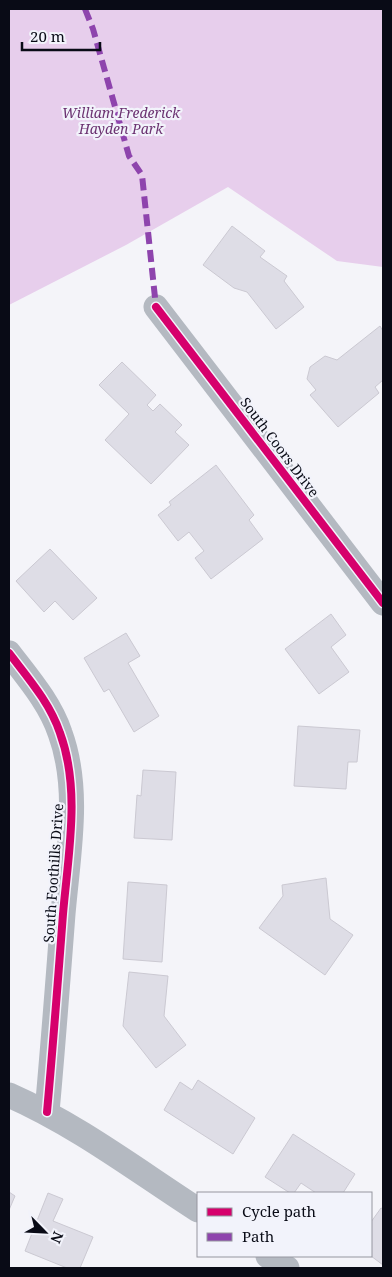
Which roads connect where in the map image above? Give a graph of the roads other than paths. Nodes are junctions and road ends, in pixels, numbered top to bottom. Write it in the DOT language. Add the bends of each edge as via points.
graph roads {
  1 [pos="156,307"];
  2 [pos="383,604"];
  3 [pos="9,653"];
  4 [pos="9,1095"];
  5 [pos="47,1112"];
  6 [pos="197,1209"];
  7 [pos="270,1257"];
  8 [pos="287,1268"];
  1 -- 2 [label="street, South Coors Drive"];
  3 -- 5 [label="street, South Foothills Drive" via="52,714 69,769 70,824"];
  4 -- 5 [label="street"];
  5 -- 6 [label="street"];
  7 -- 8 [label="street"];
}
